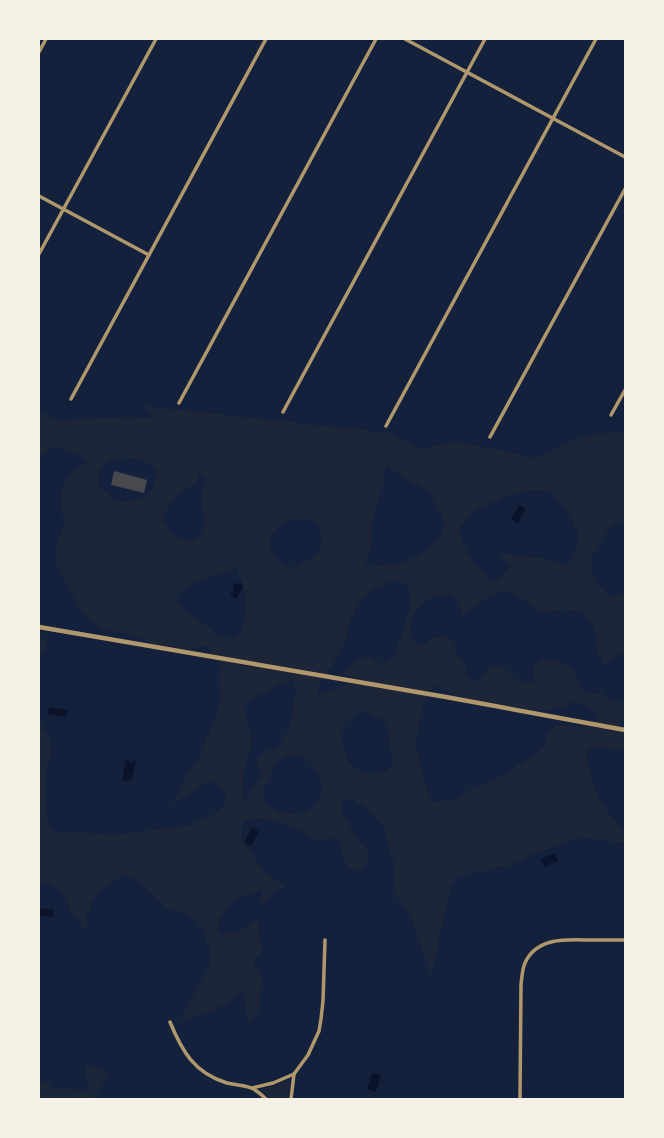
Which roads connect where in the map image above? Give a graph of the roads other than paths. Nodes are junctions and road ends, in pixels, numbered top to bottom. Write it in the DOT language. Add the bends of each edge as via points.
graph roads {
  1 [pos="46,39"];
  2 [pos="156,39"];
  3 [pos="266,39"];
  4 [pos="376,39"];
  5 [pos="405,39"];
  6 [pos="485,39"];
  7 [pos="596,39"];
  8 [pos="39,52"];
  9 [pos="467,73"];
  10 [pos="553,118"];
  11 [pos="625,158"];
  12 [pos="625,189"];
  13 [pos="39,196"];
  14 [pos="64,209"];
  15 [pos="39,254"];
  16 [pos="149,255"];
  17 [pos="625,390"];
  18 [pos="71,399"];
  19 [pos="179,403"];
  20 [pos="283,412"];
  21 [pos="611,415"];
  22 [pos="386,426"];
  23 [pos="490,438"];
  24 [pos="39,627"];
  25 [pos="625,730"];
  26 [pos="325,940"];
  27 [pos="625,940"];
  28 [pos="170,1022"];
  29 [pos="294,1074"];
  30 [pos="252,1088"];
  31 [pos="266,1099"];
  32 [pos="291,1099"];
  33 [pos="520,1099"];
  1 -- 8 [label="street"];
  2 -- 14 [label="street"];
  3 -- 16 [label="street"];
  4 -- 19 [label="street"];
  5 -- 9 [label="street"];
  6 -- 9 [label="street"];
  7 -- 10 [label="street"];
  9 -- 10 [label="street"];
  9 -- 20 [label="street"];
  10 -- 11 [label="street"];
  10 -- 22 [label="street"];
  12 -- 23 [label="street"];
  13 -- 14 [label="street"];
  14 -- 15 [label="street"];
  14 -- 16 [label="street"];
  16 -- 18 [label="street"];
  17 -- 21 [label="street"];
  24 -- 25 [label="street"];
  26 -- 29 [label="street" via="322,1019 308,1055"];
  27 -- 33 [label="street" via="553,941 541,945 525,962 521,984"];
  28 -- 30 [label="street" via="182,1049 196,1066 216,1079"];
  29 -- 30 [label="street" via="274,1083"];
  29 -- 32 [label="street"];
  30 -- 31 [label="street"];
}
